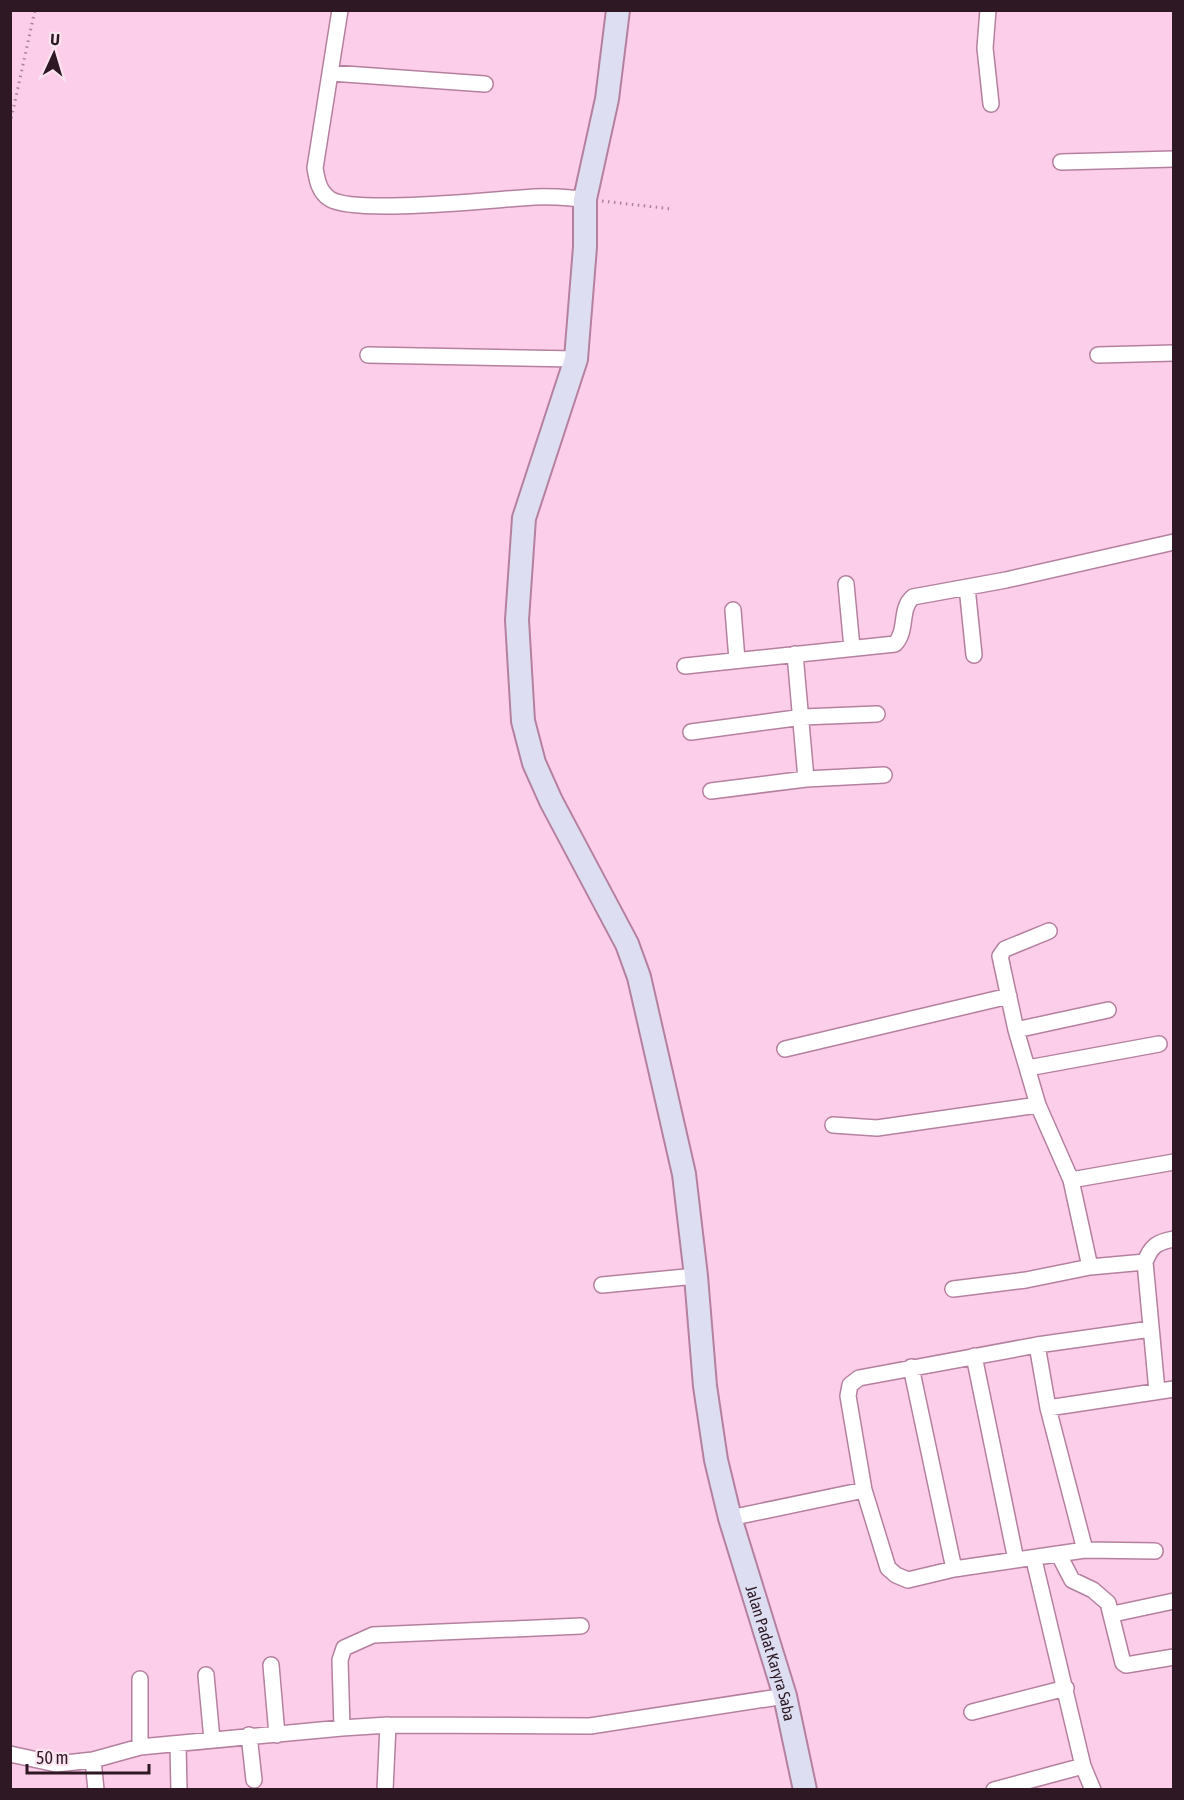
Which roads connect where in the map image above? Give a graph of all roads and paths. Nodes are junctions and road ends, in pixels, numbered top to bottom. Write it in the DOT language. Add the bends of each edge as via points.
graph roads {
  1 [pos="35,10"];
  2 [pos="340,10"];
  3 [pos="618,10"];
  4 [pos="988,10"];
  5 [pos="331,73"];
  6 [pos="485,84"];
  7 [pos="991,104"];
  8 [pos="10,124"];
  9 [pos="1173,159"];
  10 [pos="1061,162"];
  11 [pos="585,199"];
  12 [pos="672,209"];
  13 [pos="1173,353"];
  14 [pos="368,355"];
  15 [pos="1098,355"];
  16 [pos="576,359"];
  17 [pos="1173,542"];
  18 [pos="846,584"];
  19 [pos="967,587"];
  20 [pos="733,610"];
  21 [pos="852,648"];
  22 [pos="795,654"];
  23 [pos="974,656"];
  24 [pos="737,660"];
  25 [pos="685,666"];
  26 [pos="877,714"];
  27 [pos="803,717"];
  28 [pos="691,732"];
  29 [pos="884,776"];
  30 [pos="806,779"];
  31 [pos="711,791"];
  32 [pos="1049,931"];
  33 [pos="1009,996"];
  34 [pos="1108,1010"];
  35 [pos="1016,1029"];
  36 [pos="1159,1044"];
  37 [pos="785,1049"];
  38 [pos="1028,1068"];
  39 [pos="1038,1105"];
  40 [pos="833,1125"];
  41 [pos="1173,1162"];
  42 [pos="1071,1180"];
  43 [pos="1173,1239"];
  44 [pos="1145,1262"];
  45 [pos="1090,1267"];
  46 [pos="696,1276"];
  47 [pos="602,1285"];
  48 [pos="953,1289"];
  49 [pos="1151,1329"];
  50 [pos="1037,1345"];
  51 [pos="974,1356"];
  52 [pos="911,1367"];
  53 [pos="1173,1389"];
  54 [pos="1157,1391"];
  55 [pos="1048,1408"];
  56 [pos="864,1490"];
  57 [pos="730,1518"];
  58 [pos="1085,1550"];
  59 [pos="1155,1551"];
  60 [pos="1059,1555"];
  61 [pos="1016,1560"];
  62 [pos="1035,1560"];
  63 [pos="954,1569"];
  64 [pos="1173,1601"];
  65 [pos="1113,1614"];
  66 [pos="581,1626"];
  67 [pos="1173,1657"];
  68 [pos="271,1665"];
  69 [pos="206,1675"];
  70 [pos="140,1679"];
  71 [pos="1066,1688"];
  72 [pos="785,1696"];
  73 [pos="972,1712"];
  74 [pos="388,1725"];
  75 [pos="342,1728"];
  76 [pos="249,1735"];
  77 [pos="277,1735"];
  78 [pos="212,1740"];
  79 [pos="178,1744"];
  80 [pos="140,1748"];
  81 [pos="10,1754"];
  82 [pos="93,1760"];
  83 [pos="1083,1766"];
  84 [pos="254,1780"];
  85 [pos="96,1790"];
  86 [pos="179,1790"];
  87 [pos="384,1790"];
  88 [pos="806,1790"];
  89 [pos="994,1790"];
  90 [pos="1093,1790"];
  1 -- 8 [label="path"];
  2 -- 5 [label="street"];
  3 -- 11 [label="street, Jalan Padat Karyra Saba" via="607,99"];
  4 -- 7 [label="street" via="985,48"];
  5 -- 6 [label="street"];
  5 -- 11 [label="street" via="315,168 319,186 331,200 381,207 539,197"];
  9 -- 10 [label="street"];
  11 -- 12 [label="path"];
  11 -- 16 [label="street, Jalan Padat Karyra Saba"];
  13 -- 15 [label="street"];
  14 -- 16 [label="street"];
  16 -- 46 [label="street, Jalan Padat Karyra Saba" via="524,518 521,538 517,652 523,721 534,763 551,801 627,944 639,977 684,1174"];
  17 -- 19 [label="street"];
  18 -- 21 [label="street"];
  19 -- 21 [label="street" via="913,597 906,605 902,633 895,644"];
  19 -- 23 [label="street"];
  20 -- 24 [label="street"];
  21 -- 22 [label="street"];
  22 -- 24 [label="street"];
  22 -- 27 [label="street"];
  24 -- 25 [label="street"];
  26 -- 27 [label="street"];
  27 -- 28 [label="street"];
  27 -- 30 [label="street"];
  29 -- 30 [label="street"];
  30 -- 31 [label="street"];
  32 -- 33 [label="street" via="1001,952"];
  33 -- 35 [label="street"];
  33 -- 37 [label="street"];
  34 -- 35 [label="street"];
  35 -- 38 [label="street"];
  36 -- 38 [label="street"];
  38 -- 39 [label="street"];
  39 -- 40 [label="street" via="877,1128"];
  39 -- 42 [label="street"];
  41 -- 42 [label="street"];
  42 -- 45 [label="street"];
  43 -- 44 [label="street" via="1157,1242"];
  44 -- 45 [label="street"];
  44 -- 49 [label="street"];
  45 -- 48 [label="street"];
  46 -- 47 [label="street"];
  46 -- 57 [label="street, Jalan Padat Karyra Saba" via="705,1386"];
  49 -- 50 [label="street"];
  49 -- 54 [label="street"];
  50 -- 51 [label="street"];
  50 -- 55 [label="street"];
  51 -- 52 [label="street"];
  51 -- 61 [label="street"];
  52 -- 56 [label="street" via="859,1378 850,1385 848,1396"];
  52 -- 63 [label="street"];
  53 -- 54 [label="street"];
  54 -- 55 [label="street"];
  55 -- 58 [label="street"];
  56 -- 57 [label="street"];
  56 -- 63 [label="street" via="888,1568 893,1573 908,1580"];
  57 -- 72 [label="street, Jalan Padat Karyra Saba"];
  58 -- 59 [label="street"];
  58 -- 60 [label="street"];
  60 -- 62 [label="street"];
  60 -- 65 [label="street" via="1068,1577 1103,1598"];
  61 -- 62 [label="street"];
  61 -- 63 [label="street"];
  62 -- 71 [label="street"];
  64 -- 65 [label="street"];
  65 -- 67 [label="street" via="1120,1661 1124,1665"];
  66 -- 75 [label="street" via="382,1634 352,1643 344,1648 340,1660"];
  68 -- 77 [label="street"];
  69 -- 78 [label="street"];
  70 -- 80 [label="street"];
  71 -- 73 [label="street"];
  71 -- 83 [label="street"];
  72 -- 74 [label="street" via="590,1726"];
  72 -- 88 [label="street, Jalan Padat Karyra Saba"];
  74 -- 75 [label="street"];
  74 -- 87 [label="street"];
  75 -- 77 [label="street"];
  76 -- 77 [label="street"];
  76 -- 78 [label="street"];
  76 -- 84 [label="street"];
  78 -- 79 [label="street"];
  79 -- 80 [label="street"];
  79 -- 86 [label="street"];
  80 -- 82 [label="street"];
  81 -- 82 [label="street" via="56,1764"];
  82 -- 85 [label="street"];
  83 -- 89 [label="street"];
  83 -- 90 [label="street"];
}
